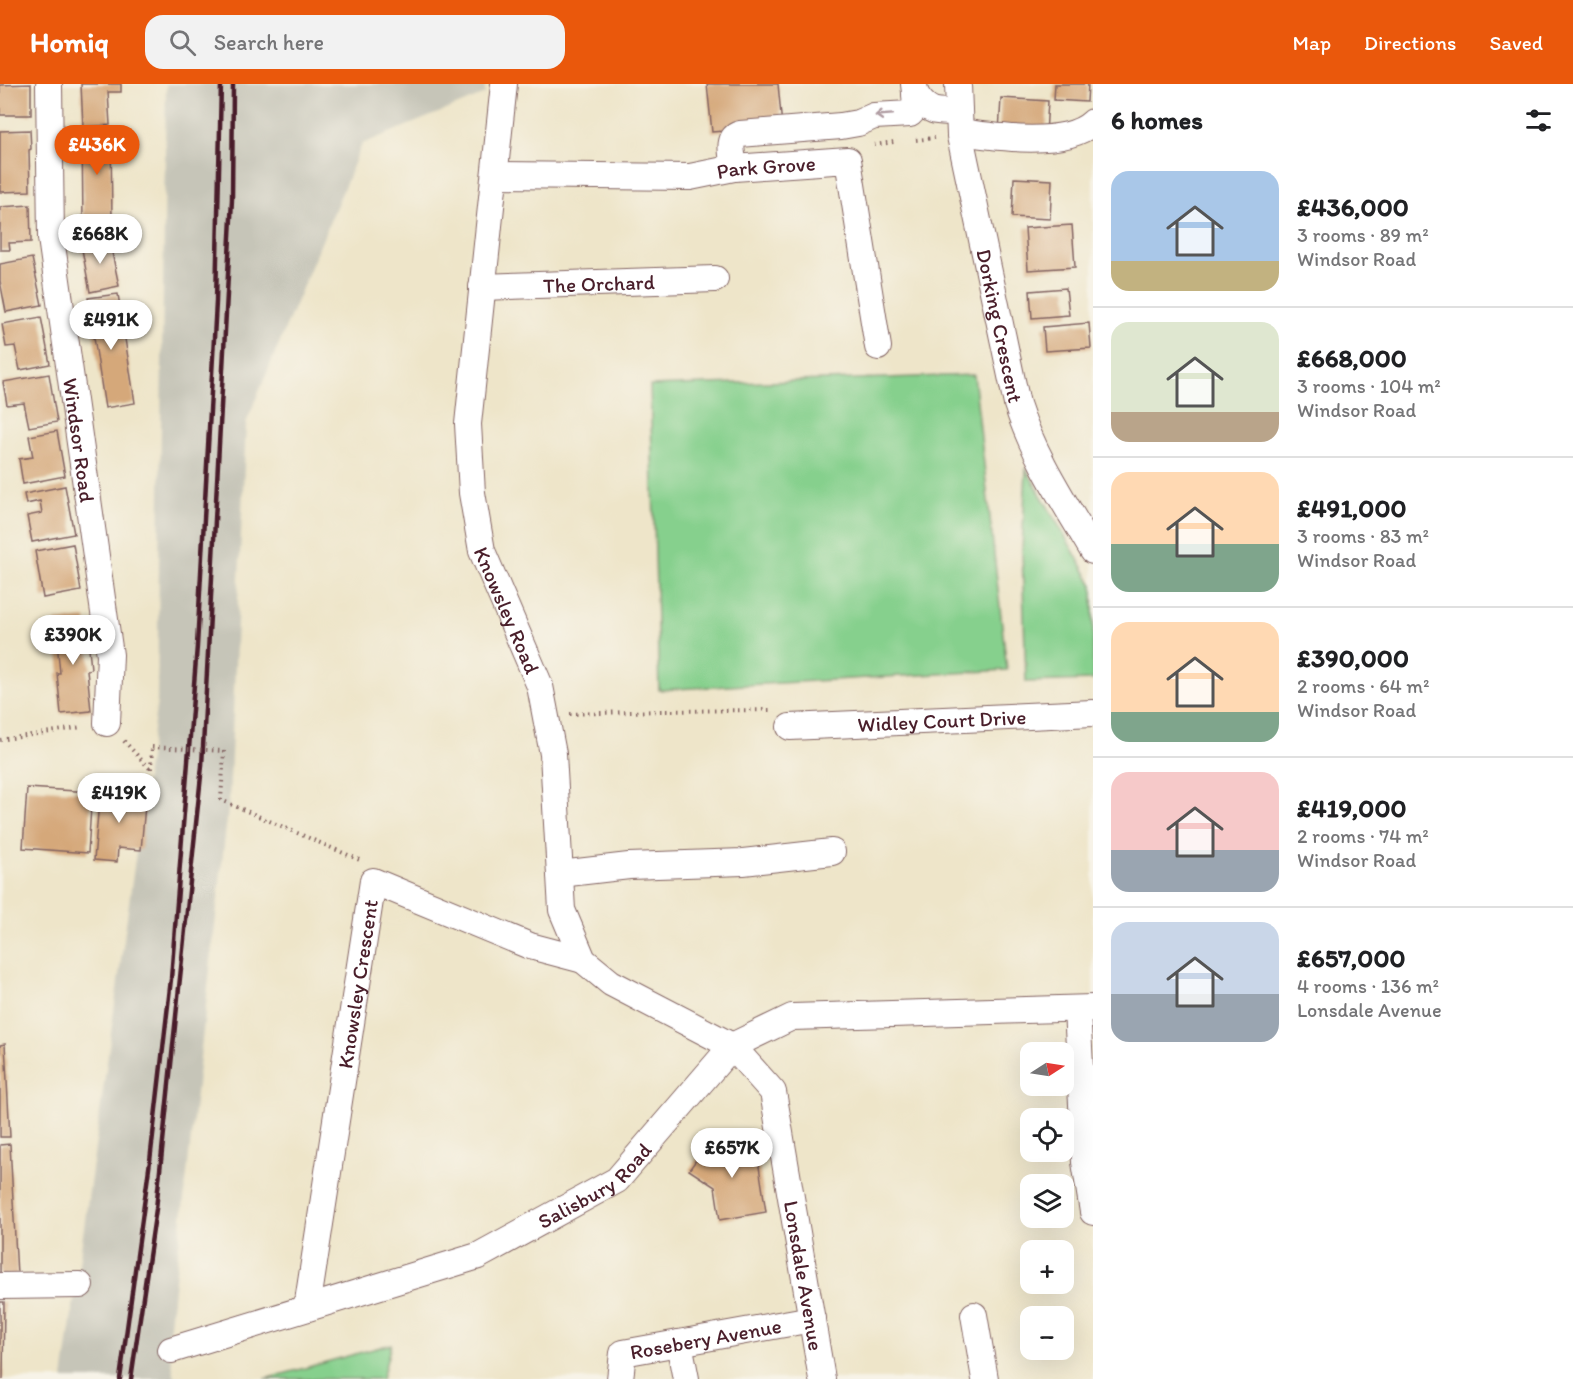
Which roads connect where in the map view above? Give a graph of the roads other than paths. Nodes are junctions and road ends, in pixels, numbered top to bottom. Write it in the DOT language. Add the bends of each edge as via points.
graph roads {
  1 [pos="49,84"];
  2 [pos="504,84"];
  3 [pos="958,84"];
  4 [pos="914,88"];
  5 [pos="1093,122"];
  6 [pos="959,126"];
  7 [pos="734,168"];
  8 [pos="495,175"];
  9 [pos="716,279"];
  10 [pos="482,287"];
  11 [pos="878,346"];
  12 [pos="1093,551"];
  13 [pos="1093,713"];
  14 [pos="107,723"];
  15 [pos="790,727"];
  16 [pos="832,852"];
  17 [pos="560,874"];
  18 [pos="583,960"];
  19 [pos="1085,1009"];
  20 [pos="732,1046"];
  21 [pos="1093,1212"];
  22 [pos="80,1285"];
  23 [pos="0,1286"];
  24 [pos="307,1308"];
  25 [pos="974,1315"];
  26 [pos="812,1319"];
  27 [pos="679,1343"];
  28 [pos="171,1350"];
  29 [pos="620,1379"];
  30 [pos="686,1379"];
  31 [pos="822,1379"];
  32 [pos="985,1379"];
  1 -- 14 [label="street, Windsor Road" via="51,238 110,655"];
  2 -- 8 [label="street, Knowsley Road"];
  3 -- 6 [label="street, Dorking Crescent"];
  4 -- 6 [label="street" via="925,105"];
  4 -- 7 [label="street, one-way" via="915,107 910,114 874,116 842,126 737,134 732,139"];
  5 -- 6 [label="street" via="1070,135 1051,139 987,135"];
  6 -- 12 [label="street, Dorking Crescent" via="1017,404 1035,451"];
  7 -- 8 [label="street, Park Grove" via="690,177"];
  7 -- 11 [label="street, Park Grove" via="848,160"];
  8 -- 10 [label="street, Knowsley Road"];
  9 -- 10 [label="street, The Orchard"];
  10 -- 17 [label="street, Knowsley Road" via="468,424 472,494 482,551 540,686 554,754"];
  13 -- 15 [label="street, Widley Court Drive"];
  16 -- 17 [label="street"];
  17 -- 18 [label="street, Knowsley Road" via="562,910"];
  18 -- 20 [label="street, Knowsley Road" via="611,983"];
  18 -- 24 [label="street, Knowsley Crescent" via="530,946 373,881"];
  19 -- 20 [label="street, Salisbury Road" via="792,1017"];
  19 -- 21 [label="street" via="1085,1162"];
  20 -- 24 [label="street, Salisbury Road" via="617,1180 478,1256"];
  20 -- 26 [label="street, Lonsdale Avenue" via="773,1092"];
  22 -- 23 [label="street"];
  24 -- 28 [label="street, Salisbury Road"];
  25 -- 32 [label="street"];
  26 -- 27 [label="street, Rosebery Avenue"];
  26 -- 31 [label="street, Lonsdale Avenue"];
  27 -- 29 [label="street, Rosebery Avenue" via="623,1353"];
  27 -- 30 [label="street"];
}
